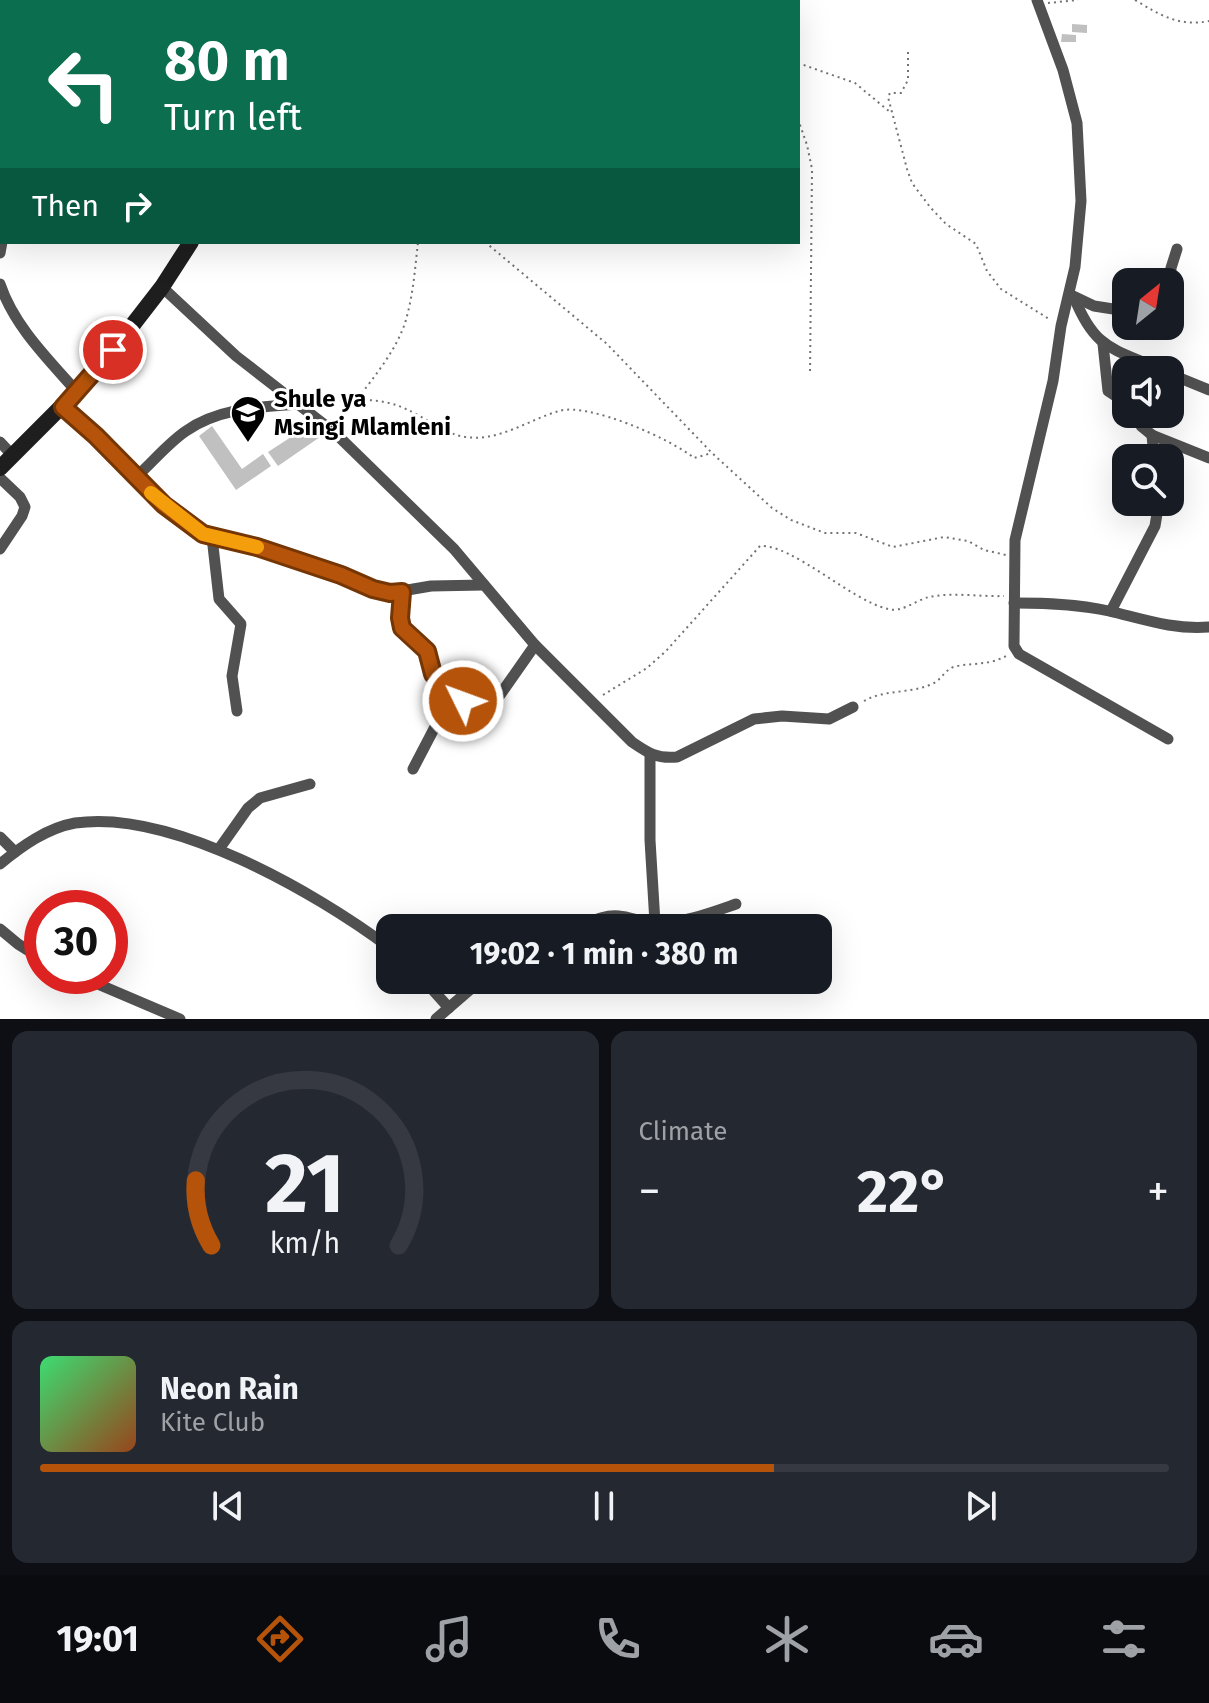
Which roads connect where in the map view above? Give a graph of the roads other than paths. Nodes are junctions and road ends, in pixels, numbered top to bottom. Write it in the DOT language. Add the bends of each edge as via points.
graph roads {
  1 [pos="1038,2"];
  2 [pos="190,244"];
  3 [pos="1177,249"];
  4 [pos="1171,268"];
  5 [pos="0,284"];
  6 [pos="162,287"];
  7 [pos="1071,296"];
  8 [pos="1112,309"];
  9 [pos="1103,344"];
  10 [pos="1130,356"];
  11 [pos="1184,380"];
  12 [pos="1209,390"];
  13 [pos="77,392"];
  14 [pos="1112,394"];
  15 [pos="299,404"];
  16 [pos="63,407"];
  17 [pos="1143,428"];
  18 [pos="1152,435"];
  19 [pos="0,442"];
  20 [pos="1153,444"];
  21 [pos="12,455"];
  22 [pos="1209,458"];
  23 [pos="0,468"];
  24 [pos="136,477"];
  25 [pos="0,478"];
  26 [pos="1157,516"];
  27 [pos="212,537"];
  28 [pos="0,549"];
  29 [pos="484,585"];
  30 [pos="402,592"];
  31 [pos="1014,599"];
  32 [pos="1111,611"];
  33 [pos="1209,627"];
  34 [pos="535,645"];
  35 [pos="462,698"];
  36 [pos="853,707"];
  37 [pos="237,711"];
  38 [pos="1168,739"];
  39 [pos="650,754"];
  40 [pos="413,769"];
  41 [pos="310,784"];
  42 [pos="0,837"];
  43 [pos="219,849"];
  44 [pos="15,852"];
  45 [pos="0,864"];
  46 [pos="736,904"];
  47 [pos="654,914"];
  48 [pos="708,914"];
  49 [pos="0,929"];
  50 [pos="376,937"];
  51 [pos="24,948"];
  52 [pos="121,994"];
  53 [pos="436,994"];
  54 [pos="465,994"];
  55 [pos="449,1008"];
  56 [pos="180,1019"];
  57 [pos="436,1019"];
  1 -- 7 [label="street" via="1077,123 1080,232"];
  2 -- 6 [label="main road"];
  3 -- 4 [label="street"];
  5 -- 13 [label="street" via="29,336"];
  6 -- 13 [label="main road"];
  6 -- 15 [label="street" via="236,356"];
  7 -- 8 [label="street"];
  7 -- 9 [label="street"];
  7 -- 31 [label="street" via="1020,517"];
  9 -- 10 [label="street"];
  9 -- 14 [label="street"];
  11 -- 12 [label="street"];
  13 -- 16 [label="main road"];
  15 -- 24 [label="street" via="205,419 183,432"];
  15 -- 29 [label="street" via="454,549"];
  16 -- 21 [label="main road"];
  16 -- 24 [label="street"];
  17 -- 18 [label="street"];
  18 -- 20 [label="street"];
  18 -- 22 [label="street"];
  19 -- 21 [label="street"];
  21 -- 23 [label="main road"];
  24 -- 27 [label="street" via="182,519"];
  25 -- 28 [label="street" via="25,507"];
  26 -- 32 [label="street"];
  27 -- 30 [label="street" via="257,547 373,589"];
  27 -- 37 [label="street" via="219,599 241,624 232,676"];
  29 -- 30 [label="street"];
  29 -- 34 [label="street"];
  30 -- 35 [label="street" via="402,628 425,647 436,677"];
  31 -- 32 [label="street"];
  31 -- 38 [label="street" via="1016,651"];
  32 -- 33 [label="street" via="1163,625"];
  34 -- 35 [label="street" via="500,695"];
  34 -- 39 [label="street"];
  35 -- 40 [label="street" via="461,706 437,723"];
  36 -- 39 [label="street" via="829,719 764,716 677,757"];
  39 -- 47 [label="street"];
  41 -- 43 [label="street" via="260,798"];
  42 -- 44 [label="street"];
  43 -- 44 [label="street" via="174,833 107,821 73,824"];
  43 -- 50 [label="street"];
  44 -- 45 [label="street"];
  46 -- 48 [label="street"];
  49 -- 51 [label="street"];
  52 -- 56 [label="street"];
  53 -- 55 [label="street"];
  54 -- 55 [label="street"];
  55 -- 57 [label="street"];
}
